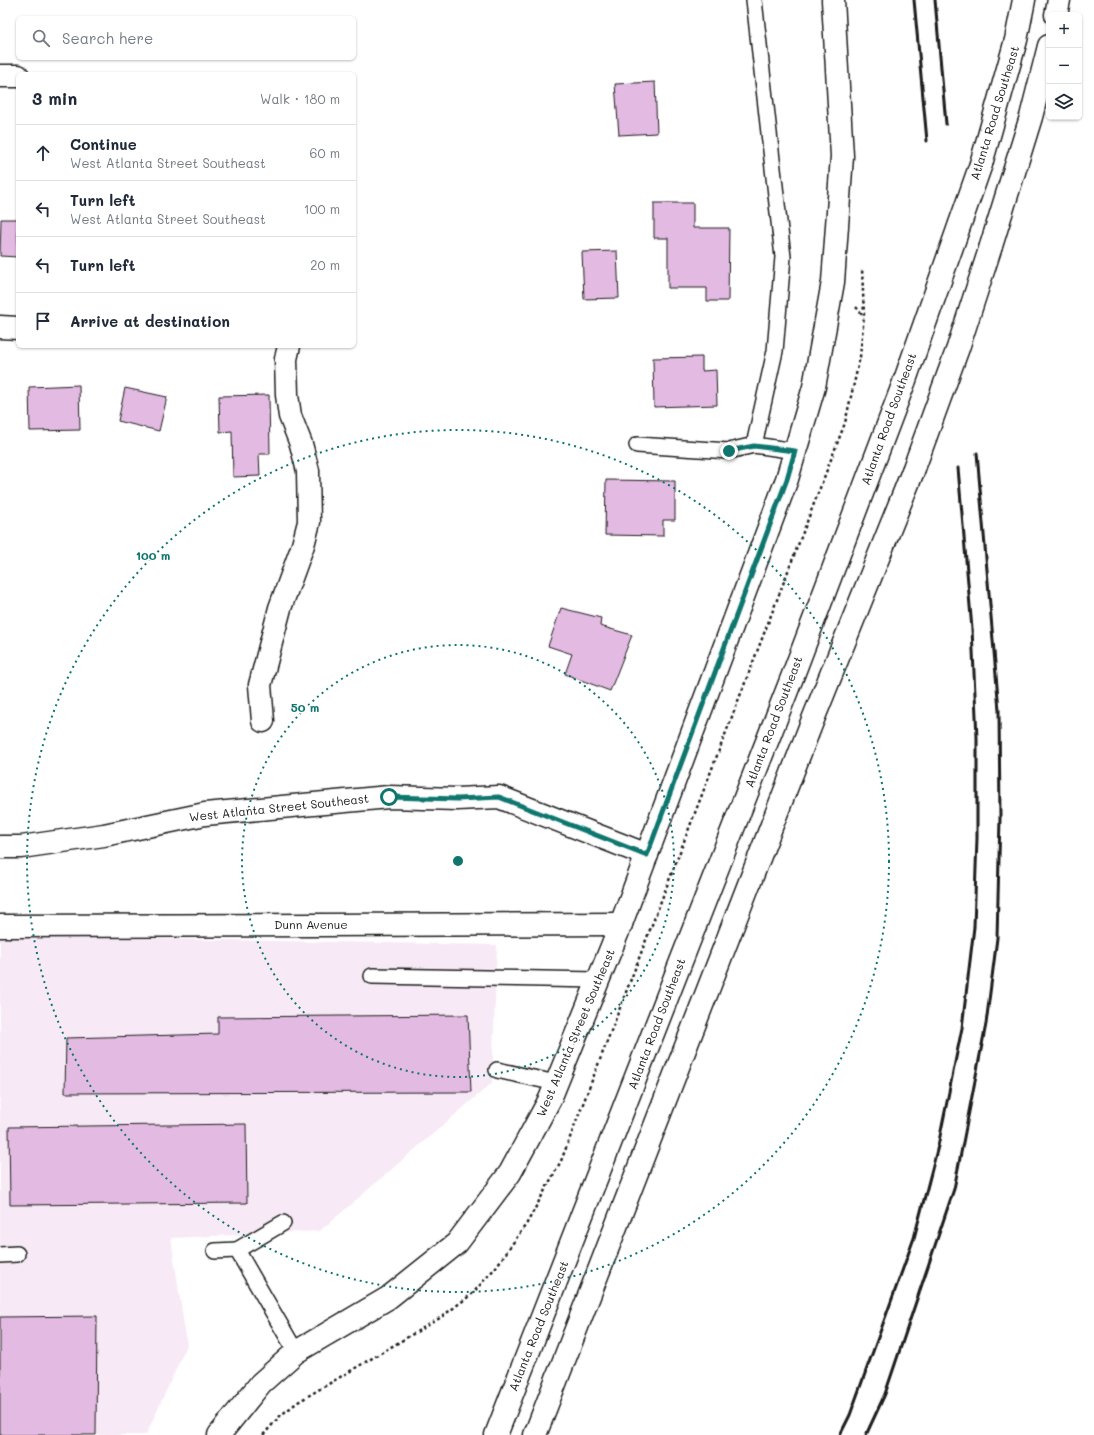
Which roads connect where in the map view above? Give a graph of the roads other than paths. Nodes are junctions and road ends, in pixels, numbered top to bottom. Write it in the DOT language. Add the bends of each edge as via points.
graph roads {
  1 [pos="754,0"];
  2 [pos="833,0"];
  3 [pos="1024,0"];
  4 [pos="1059,0"];
  5 [pos="1057,12"];
  6 [pos="1048,48"];
  7 [pos="0,76"];
  8 [pos="16,76"];
  9 [pos="0,327"];
  10 [pos="16,328"];
  11 [pos="288,348"];
  12 [pos="637,444"];
  13 [pos="754,446"];
  14 [pos="795,451"];
  15 [pos="263,721"];
  16 [pos="0,847"];
  17 [pos="647,855"];
  18 [pos="622,924"];
  19 [pos="0,926"];
  20 [pos="372,976"];
  21 [pos="598,980"];
  22 [pos="497,1070"];
  23 [pos="556,1082"];
  24 [pos="283,1223"];
  25 [pos="237,1250"];
  26 [pos="214,1251"];
  27 [pos="17,1254"];
  28 [pos="0,1255"];
  29 [pos="296,1352"];
  30 [pos="219,1435"];
  31 [pos="496,1435"];
  32 [pos="535,1435"];
  1 -- 13 [label="lane" via="783,257 775,351"];
  2 -- 14 [label="street, West Atlanta Street Southeast" via="842,156 833,282 814,387"];
  3 -- 31 [label="street, Atlanta Road Southeast, bridge" via="1016,40 981,164 905,380"];
  4 -- 5 [label="street"];
  6 -- 32 [label="street, bridge" via="1031,117 991,246 958,348 913,471 807,734"];
  7 -- 8 [label="street"];
  9 -- 10 [label="street"];
  11 -- 15 [label="street" via="287,395 290,416 308,471 309,522 280,608 260,685"];
  12 -- 13 [label="lane" via="729,451"];
  13 -- 14 [label="lane"];
  14 -- 17 [label="street, West Atlanta Street Southeast"];
  16 -- 17 [label="street, West Atlanta Street Southeast" via="21,848 104,835 205,814 389,797 499,797"];
  17 -- 18 [label="street, West Atlanta Street Southeast"];
  18 -- 19 [label="street, Dunn Avenue"];
  18 -- 21 [label="street, West Atlanta Street Southeast"];
  20 -- 21 [label="lane"];
  21 -- 23 [label="street, West Atlanta Street Southeast"];
  22 -- 23 [label="lane"];
  23 -- 29 [label="street, West Atlanta Street Southeast" via="550,1099 510,1173 458,1243 388,1298"];
  24 -- 25 [label="lane"];
  25 -- 26 [label="lane"];
  25 -- 29 [label="lane"];
  27 -- 28 [label="lane"];
  29 -- 30 [label="street, West Atlanta Street Southeast" via="261,1383"];
}
